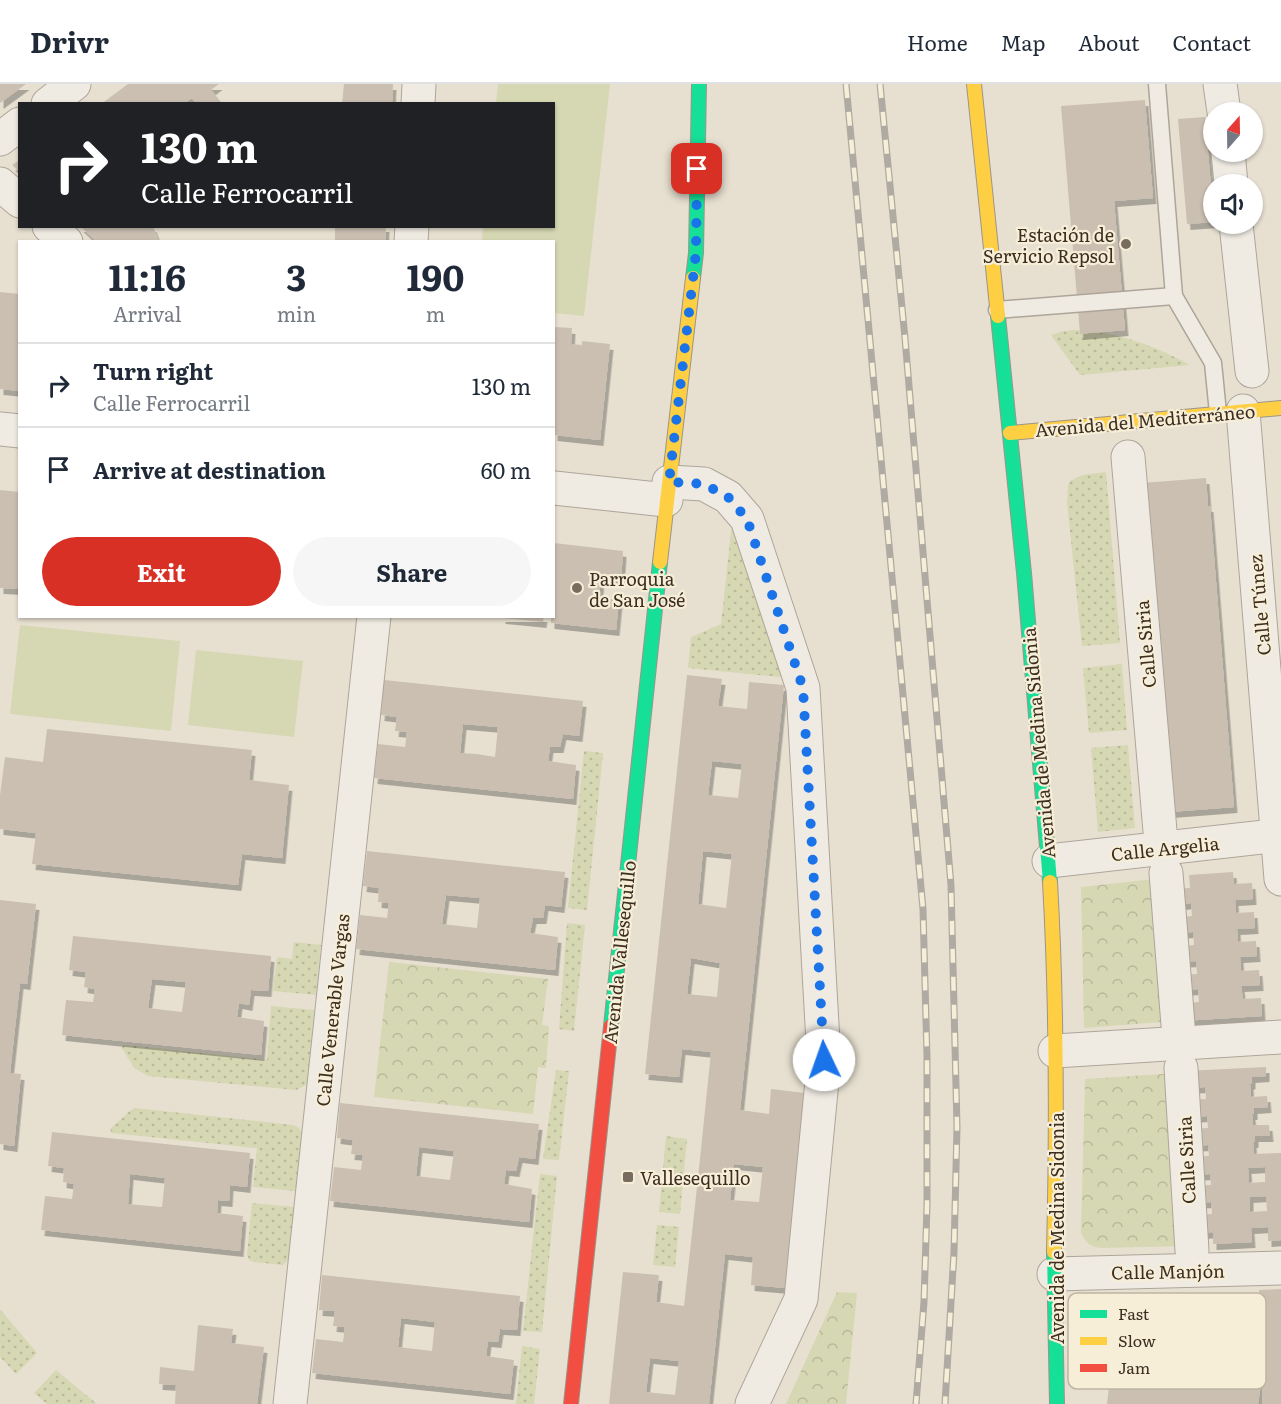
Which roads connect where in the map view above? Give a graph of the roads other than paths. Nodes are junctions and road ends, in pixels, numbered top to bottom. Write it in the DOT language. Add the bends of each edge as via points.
graph roads {
  1 [pos="74,84"];
  2 [pos="419,84"];
  3 [pos="699,84"];
  4 [pos="974,84"];
  5 [pos="1157,84"];
  6 [pos="1220,84"];
  7 [pos="51,102"];
  8 [pos="418,102"];
  9 [pos="1223,102"];
  10 [pos="18,126"];
  11 [pos="0,139"];
  12 [pos="0,184"];
  13 [pos="18,199"];
  14 [pos="51,228"];
  15 [pos="1237,234"];
  16 [pos="64,240"];
  17 [pos="1174,296"];
  18 [pos="997,310"];
  19 [pos="1252,371"];
  20 [pos="1281,408"];
  21 [pos="1231,412"];
  22 [pos="0,429"];
  23 [pos="18,431"];
  24 [pos="1010,433"];
  25 [pos="1128,457"];
  26 [pos="555,488"];
  27 [pos="667,491"];
  28 [pos="374,618"];
  29 [pos="1160,831"];
  30 [pos="1280,835"];
  31 [pos="1049,861"];
  32 [pos="1166,873"];
  33 [pos="1281,879"];
  34 [pos="1178,1025"];
  35 [pos="1281,1037"];
  36 [pos="1055,1051"];
  37 [pos="1181,1068"];
  38 [pos="1192,1251"];
  39 [pos="1281,1268"];
  40 [pos="1054,1274"];
  41 [pos="290,1404"];
  42 [pos="571,1404"];
  43 [pos="752,1404"];
  44 [pos="1057,1404"];
  1 -- 7 [label="street"];
  2 -- 8 [label="street"];
  3 -- 27 [label="street, Avenida Vallesequillo" via="696,253"];
  4 -- 18 [label="street, Avenida de Medina Sidonia"];
  5 -- 17 [label="lane"];
  6 -- 9 [label="street"];
  10 -- 11 [label="street"];
  12 -- 13 [label="street"];
  14 -- 16 [label="street"];
  15 -- 19 [label="street"];
  17 -- 18 [label="lane"];
  17 -- 21 [label="lane" via="1213,363"];
  18 -- 24 [label="street, Avenida de Medina Sidonia"];
  20 -- 21 [label="street, Avenida del Mediterráneo"];
  21 -- 24 [label="street, Avenida del Mediterráneo"];
  21 -- 30 [label="street, Calle Túnez"];
  22 -- 23 [label="street"];
  24 -- 31 [label="street, Avenida de Medina Sidonia"];
  25 -- 29 [label="street, Calle Siria"];
  26 -- 27 [label="street"];
  27 -- 42 [label="street, Avenida Vallesequillo"];
  27 -- 43 [label="street" via="704,484 728,497 747,519 803,688 824,1060 801,1299"];
  28 -- 41 [label="street, Calle Venerable Vargas"];
  30 -- 31 [label="street, Calle Argelia"];
  30 -- 33 [label="street, Calle Túnez"];
  31 -- 36 [label="street, Avenida de Medina Sidonia"];
  32 -- 34 [label="street"];
  35 -- 36 [label="street"];
  36 -- 40 [label="street, Avenida de Medina Sidonia"];
  37 -- 38 [label="street, Calle Siria"];
  39 -- 40 [label="street, Calle Manjón"];
  40 -- 44 [label="street, Avenida de Medina Sidonia"];
}
